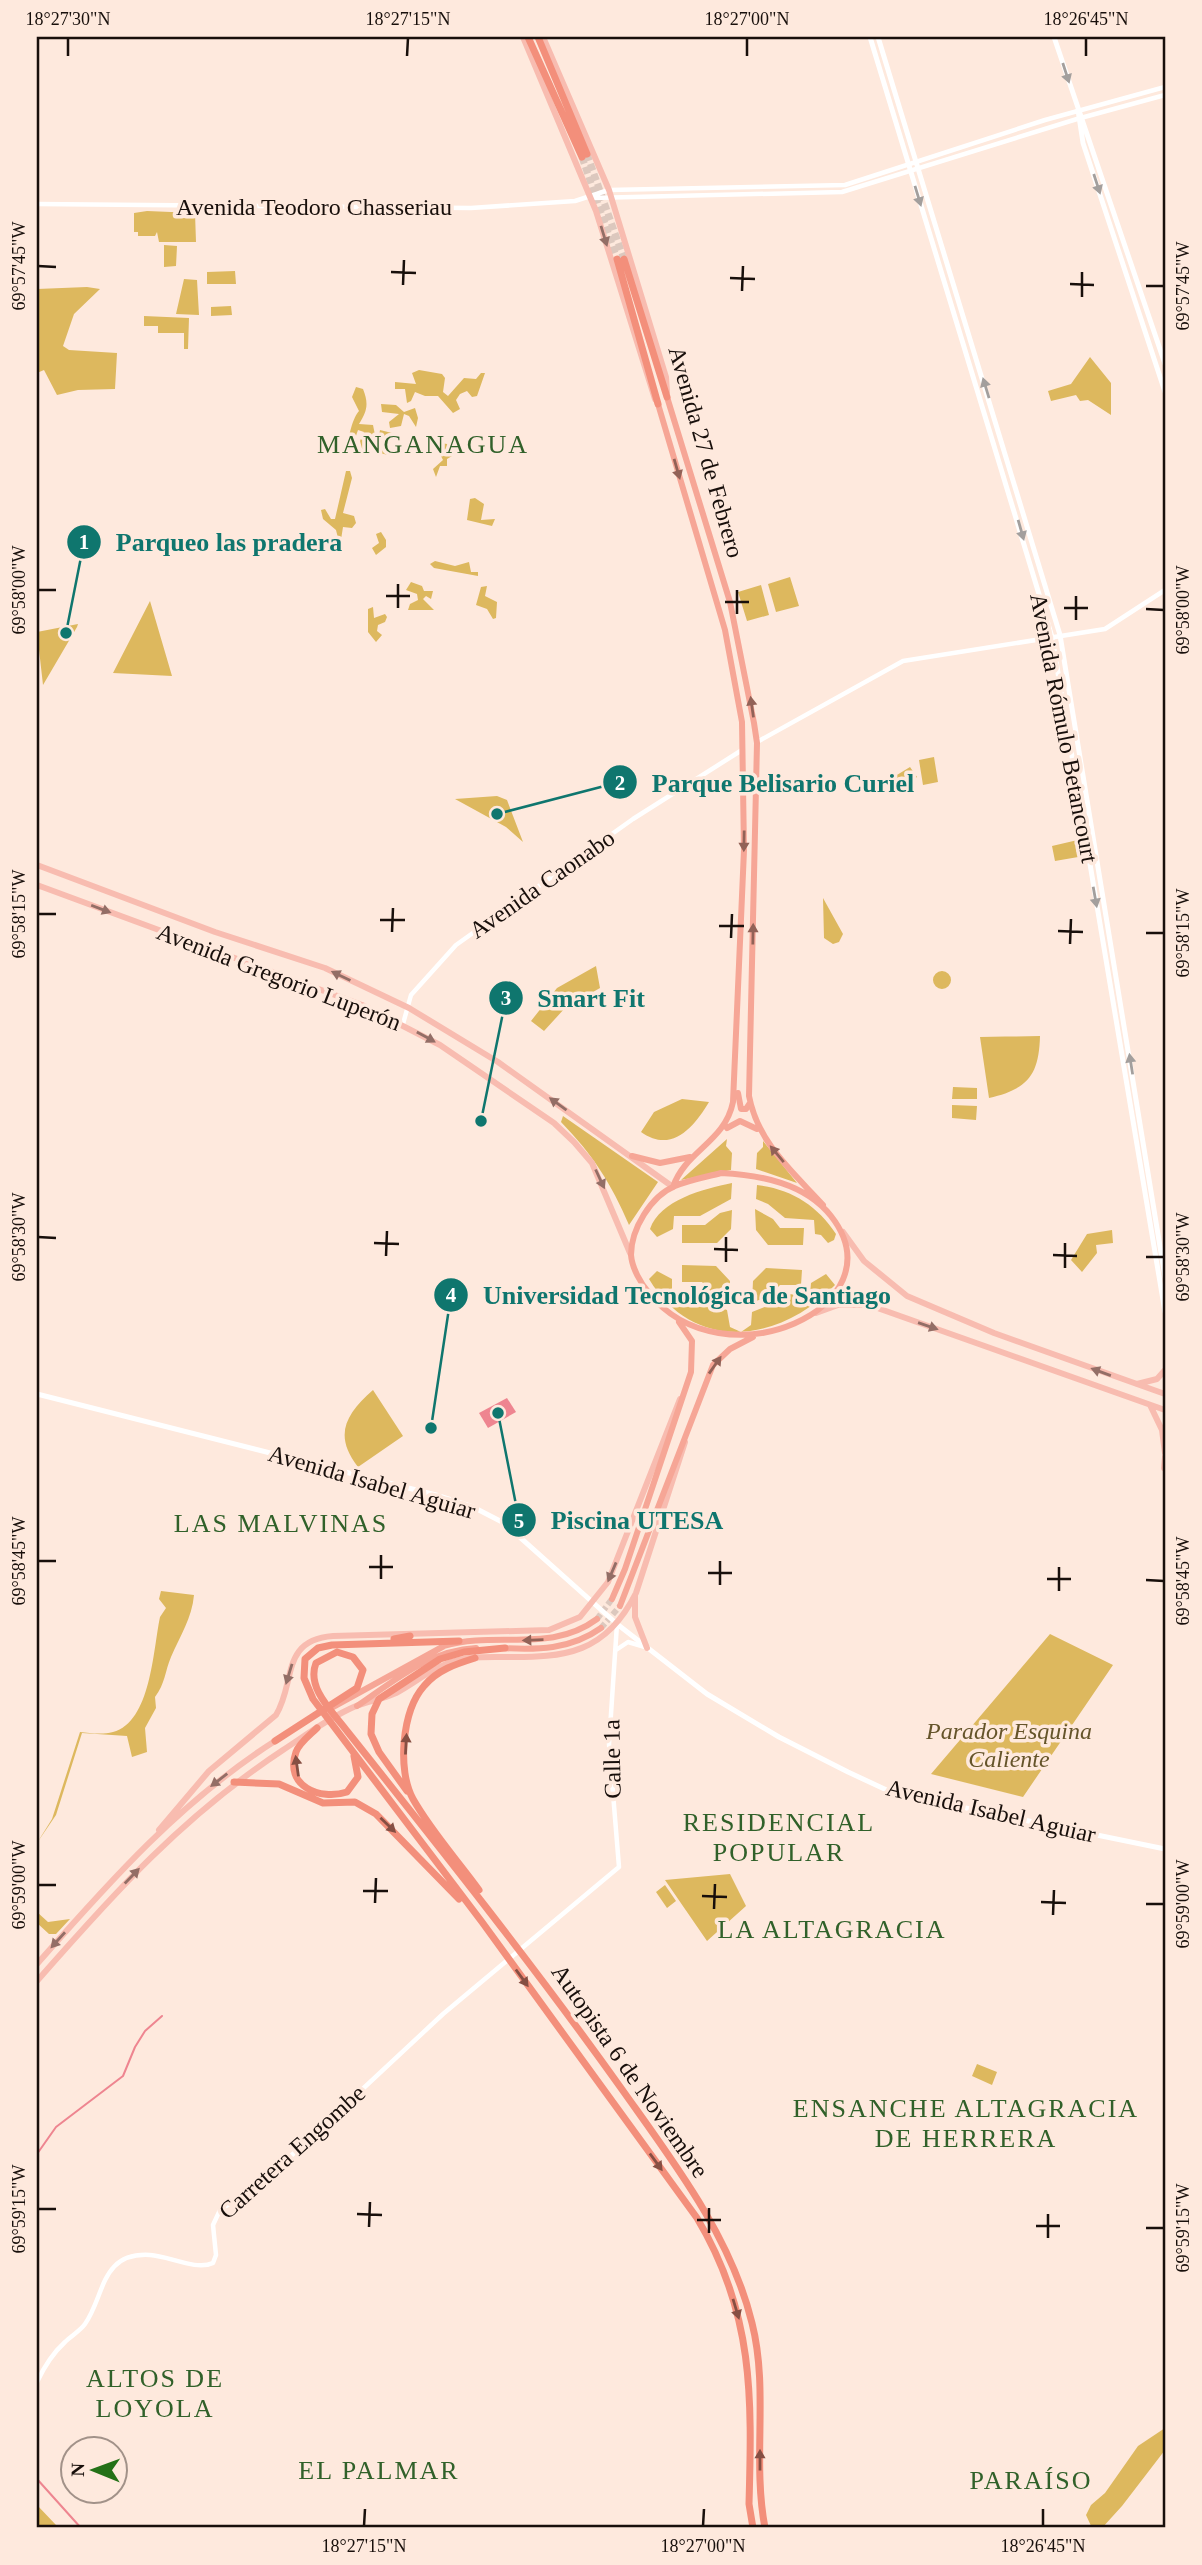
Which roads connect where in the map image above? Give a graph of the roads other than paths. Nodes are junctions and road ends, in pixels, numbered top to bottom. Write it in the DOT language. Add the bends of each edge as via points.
graph roads {
  1 [pos="526,37"];
  2 [pos="540,37"];
  3 [pos="870,37"];
  4 [pos="878,37"];
  5 [pos="1054,37"];
  6 [pos="1165,87"];
  7 [pos="1165,95"];
  8 [pos="1078,110"];
  9 [pos="1080,118"];
  10 [pos="917,162"];
  11 [pos="910,169"];
  12 [pos="919,169"];
  13 [pos="610,193"];
  14 [pos="591,198"];
  15 [pos="37,204"];
  16 [pos="1165,364"];
  17 [pos="1165,392"];
  18 [pos="667,397"];
  19 [pos="658,404"];
  20 [pos="1165,590"];
  21 [pos="1060,635"];
  22 [pos="1052,637"];
  23 [pos="757,743"];
  24 [pos="745,748"];
  25 [pos="37,865"];
  26 [pos="37,885"];
  27 [pos="752,957"];
  28 [pos="740,960"];
  29 [pos="409,1008"];
  30 [pos="403,1024"];
  31 [pos="510,1070"];
  32 [pos="736,1074"];
  33 [pos="500,1086"];
  34 [pos="750,1103"];
  35 [pos="721,1131"];
  36 [pos="761,1132"];
  37 [pos="701,1152"];
  38 [pos="632,1156"];
  39 [pos="673,1186"];
  40 [pos="822,1205"];
  41 [pos="843,1232"];
  42 [pos="631,1255"];
  43 [pos="1165,1277"];
  44 [pos="1165,1312"];
  45 [pos="816,1313"];
  46 [pos="678,1320"];
  47 [pos="754,1336"];
  48 [pos="1165,1370"];
  49 [pos="691,1372"];
  50 [pos="1133,1384"];
  51 [pos="37,1394"];
  52 [pos="1165,1394"];
  53 [pos="1150,1405"];
  54 [pos="693,1410"];
  55 [pos="1165,1410"];
  56 [pos="1165,1455"];
  57 [pos="1164,1468"];
  58 [pos="635,1593"];
  59 [pos="612,1599"];
  60 [pos="594,1603"];
  61 [pos="620,1606"];
  62 [pos="597,1619"];
  63 [pos="617,1624"];
  64 [pos="601,1628"];
  65 [pos="410,1636"];
  66 [pos="459,1641"];
  67 [pos="374,1643"];
  68 [pos="505,1648"];
  69 [pos="647,1648"];
  70 [pos="615,1651"];
  71 [pos="475,1658"];
  72 [pos="317,1698"];
  73 [pos="357,1706"];
  74 [pos="317,1728"];
  75 [pos="343,1732"];
  76 [pos="275,1741"];
  77 [pos="352,1749"];
  78 [pos="234,1783"];
  79 [pos="412,1798"];
  80 [pos="159,1830"];
  81 [pos="1165,1849"];
  82 [pos="619,1867"];
  83 [pos="482,1922"];
  84 [pos="37,1964"];
  85 [pos="535,1967"];
  86 [pos="37,1981"];
  87 [pos="37,2382"];
  88 [pos="753,2528"];
  89 [pos="765,2528"];
  1 -- 2 [label="highway" via="584,156"];
  1 -- 14 [label="main road, Avenida 27 de Febrero"];
  2 -- 13 [label="main road, Avenida 27 de Febrero"];
  3 -- 11 [label="main road, Avenida Rómulo Betancourt"];
  4 -- 10 [label="main road, Avenida Rómulo Betancourt"];
  5 -- 8 [label="main road, one-way"];
  6 -- 8 [label="street"];
  7 -- 9 [label="street"];
  8 -- 9 [label="main road"];
  8 -- 10 [label="street"];
  9 -- 12 [label="street"];
  9 -- 16 [label="main road"];
  9 -- 17 [label="main road, one-way"];
  10 -- 11 [label="street"];
  10 -- 12 [label="main road, Avenida Rómulo Betancourt"];
  11 -- 12 [label="street"];
  11 -- 13 [label="street, Avenida Teodoro Chasseriau" via="842,192"];
  11 -- 22 [label="main road, Avenida Rómulo Betancourt, one-way"];
  21 -- 12 [label="main road, Avenida Rómulo Betancourt, one-way"];
  13 -- 14 [label="street, Avenida Teodoro Chasseriau"];
  13 -- 18 [label="main road, Avenida 27 de Febrero" via="666,377"];
  14 -- 15 [label="street, Avenida Teodoro Chasseriau" via="528,206 401,209"];
  14 -- 19 [label="main road, Avenida 27 de Febrero, one-way" via="646,380"];
  18 -- 19 [label="highway" via="621,259"];
  23 -- 18 [label="highway, Avenida 27 de Febrero, one-way" via="730,602"];
  19 -- 24 [label="highway, Avenida 27 de Febrero, one-way" via="725,630"];
  20 -- 21 [label="street" via="1110,627"];
  21 -- 22 [label="street"];
  43 -- 21 [label="main road, Avenida Rómulo Betancourt, one-way"];
  22 -- 23 [label="street" via="903,661"];
  22 -- 44 [label="main road, Avenida Rómulo Betancourt, one-way"];
  27 -- 23 [label="highway, Avenida 27 de Febrero, one-way"];
  24 -- 28 [label="highway, Avenida 27 de Febrero, one-way"];
  24 -- 29 [label="street, Avenida Caonabo" via="633,819 456,945 411,995"];
  29 -- 25 [label="main road, Avenida Gregorio Luperón, one-way" via="325,968"];
  26 -- 30 [label="main road, Avenida Gregorio Luperón, one-way"];
  27 -- 28 [label="highway" via="745,963"];
  27 -- 34 [label="highway, Avenida 27 de Febrero"];
  28 -- 32 [label="highway, Avenida 27 de Febrero"];
  29 -- 30 [label="street, Avenida Caonabo"];
  29 -- 31 [label="main road, Avenida Gregorio Luperón"];
  30 -- 33 [label="main road, Avenida Gregorio Luperón, one-way"];
  31 -- 33 [label="main road"];
  38 -- 31 [label="main road, Avenida Gregorio Luperón, one-way"];
  32 -- 34 [label="highway" via="739,1107 746,1109"];
  32 -- 35 [label="highway, Avenida 27 de Febrero" via="730,1118"];
  33 -- 42 [label="main road, Avenida Gregorio Luperón, one-way" via="554,1123 592,1163"];
  34 -- 36 [label="highway, Avenida 27 de Febrero"];
  35 -- 36 [label="highway" via="740,1121"];
  35 -- 37 [label="highway, Avenida 27 de Febrero"];
  40 -- 36 [label="highway, Avenida 27 de Febrero, one-way"];
  37 -- 38 [label="highway" via="660,1163"];
  37 -- 39 [label="highway, Avenida 27 de Febrero" via="683,1165"];
  38 -- 39 [label="main road, Avenida Gregorio Luperón"];
  39 -- 40 [label="highway" via="721,1173 746,1174 774,1179"];
  39 -- 42 [label="highway" via="647,1210"];
  40 -- 41 [label="highway"];
  41 -- 45 [label="highway" via="849,1252 847,1269"];
  50 -- 41 [label="main road, one-way" via="907,1296 864,1261"];
  42 -- 46 [label="highway" via="647,1291"];
  45 -- 47 [label="highway"];
  45 -- 53 [label="main road, one-way" via="838,1305 869,1305"];
  46 -- 47 [label="highway" via="716,1334"];
  46 -- 49 [label="highway" via="692,1341"];
  54 -- 47 [label="highway, one-way" via="717,1360"];
  48 -- 50 [label="main road" via="1157,1379"];
  49 -- 59 [label="highway"];
  49 -- 60 [label="main road, one-way" via="615,1564"];
  50 -- 52 [label="main road"];
  51 -- 60 [label="main road, Avenida Isabel Aguiar" via="461,1503 494,1517 520,1536"];
  53 -- 55 [label="main road"];
  53 -- 56 [label="main road" via="1162,1430"];
  54 -- 58 [label="main road"];
  54 -- 61 [label="highway"];
  56 -- 57 [label="main road"];
  58 -- 63 [label="main road"];
  58 -- 69 [label="main road" via="635,1617"];
  60 -- 63 [label="main road, Avenida Isabel Aguiar"];
  60 -- 65 [label="main road" via="575,1621 549,1630"];
  62 -- 66 [label="highway, one-way" via="572,1634 550,1639"];
  63 -- 69 [label="main road, Avenida Isabel Aguiar"];
  63 -- 70 [label="street, Calle 1a"];
  63 -- 71 [label="main road" via="596,1643 561,1655"];
  64 -- 68 [label="highway" via="564,1646"];
  65 -- 67 [label="highway"];
  65 -- 80 [label="main road, one-way" via="323,1636 302,1647 289,1671 276,1715 209,1771"];
  66 -- 67 [label="highway"];
  66 -- 76 [label="highway" via="417,1658"];
  67 -- 72 [label="highway" via="332,1644 311,1653 303,1670"];
  68 -- 73 [label="highway" via="444,1652"];
  68 -- 79 [label="highway" via="450,1656 379,1699 371,1734"];
  69 -- 70 [label="street" via="628,1642"];
  69 -- 81 [label="main road, Avenida Isabel Aguiar" via="707,1694 766,1730 893,1793"];
  70 -- 82 [label="street, Calle 1a" via="609,1744"];
  71 -- 73 [label="main road" via="447,1663 399,1691"];
  79 -- 71 [label="highway, one-way" via="405,1762 406,1734 416,1698 431,1679"];
  72 -- 75 [label="highway, Autopista 6 de Noviembre"];
  72 -- 76 [label="highway" via="312,1680 316,1663 337,1652 353,1657 363,1670 356,1688"];
  73 -- 74 [label="main road"];
  77 -- 74 [label="highway, one-way" via="359,1769 354,1786 330,1797 312,1792 300,1779 294,1760 297,1749"];
  74 -- 78 [label="main road"];
  75 -- 77 [label="highway, Autopista 6 de Noviembre"];
  75 -- 85 [label="highway, Autopista 6 de Noviembre"];
  76 -- 80 [label="main road, one-way"];
  77 -- 83 [label="highway, Autopista 6 de Noviembre"];
  78 -- 83 [label="highway, one-way" via="279,1784 323,1803 355,1802 376,1814"];
  86 -- 78 [label="main road, one-way" via="169,1837"];
  79 -- 85 [label="highway"];
  80 -- 84 [label="main road, one-way"];
  82 -- 87 [label="street, Carretera Engombe" via="443,2014 264,2181 220,2210 213,2225 213,2263 201,2266 147,2255 120,2262 100,2285 88,2320 54,2353"];
  83 -- 88 [label="highway, Autopista 6 de Noviembre, one-way" via="696,2218 723,2266 745,2341 749,2372"];
  89 -- 85 [label="highway, Autopista 6 de Noviembre, one-way" via="760,2477 761,2370 752,2322 733,2265 698,2201"];
}
